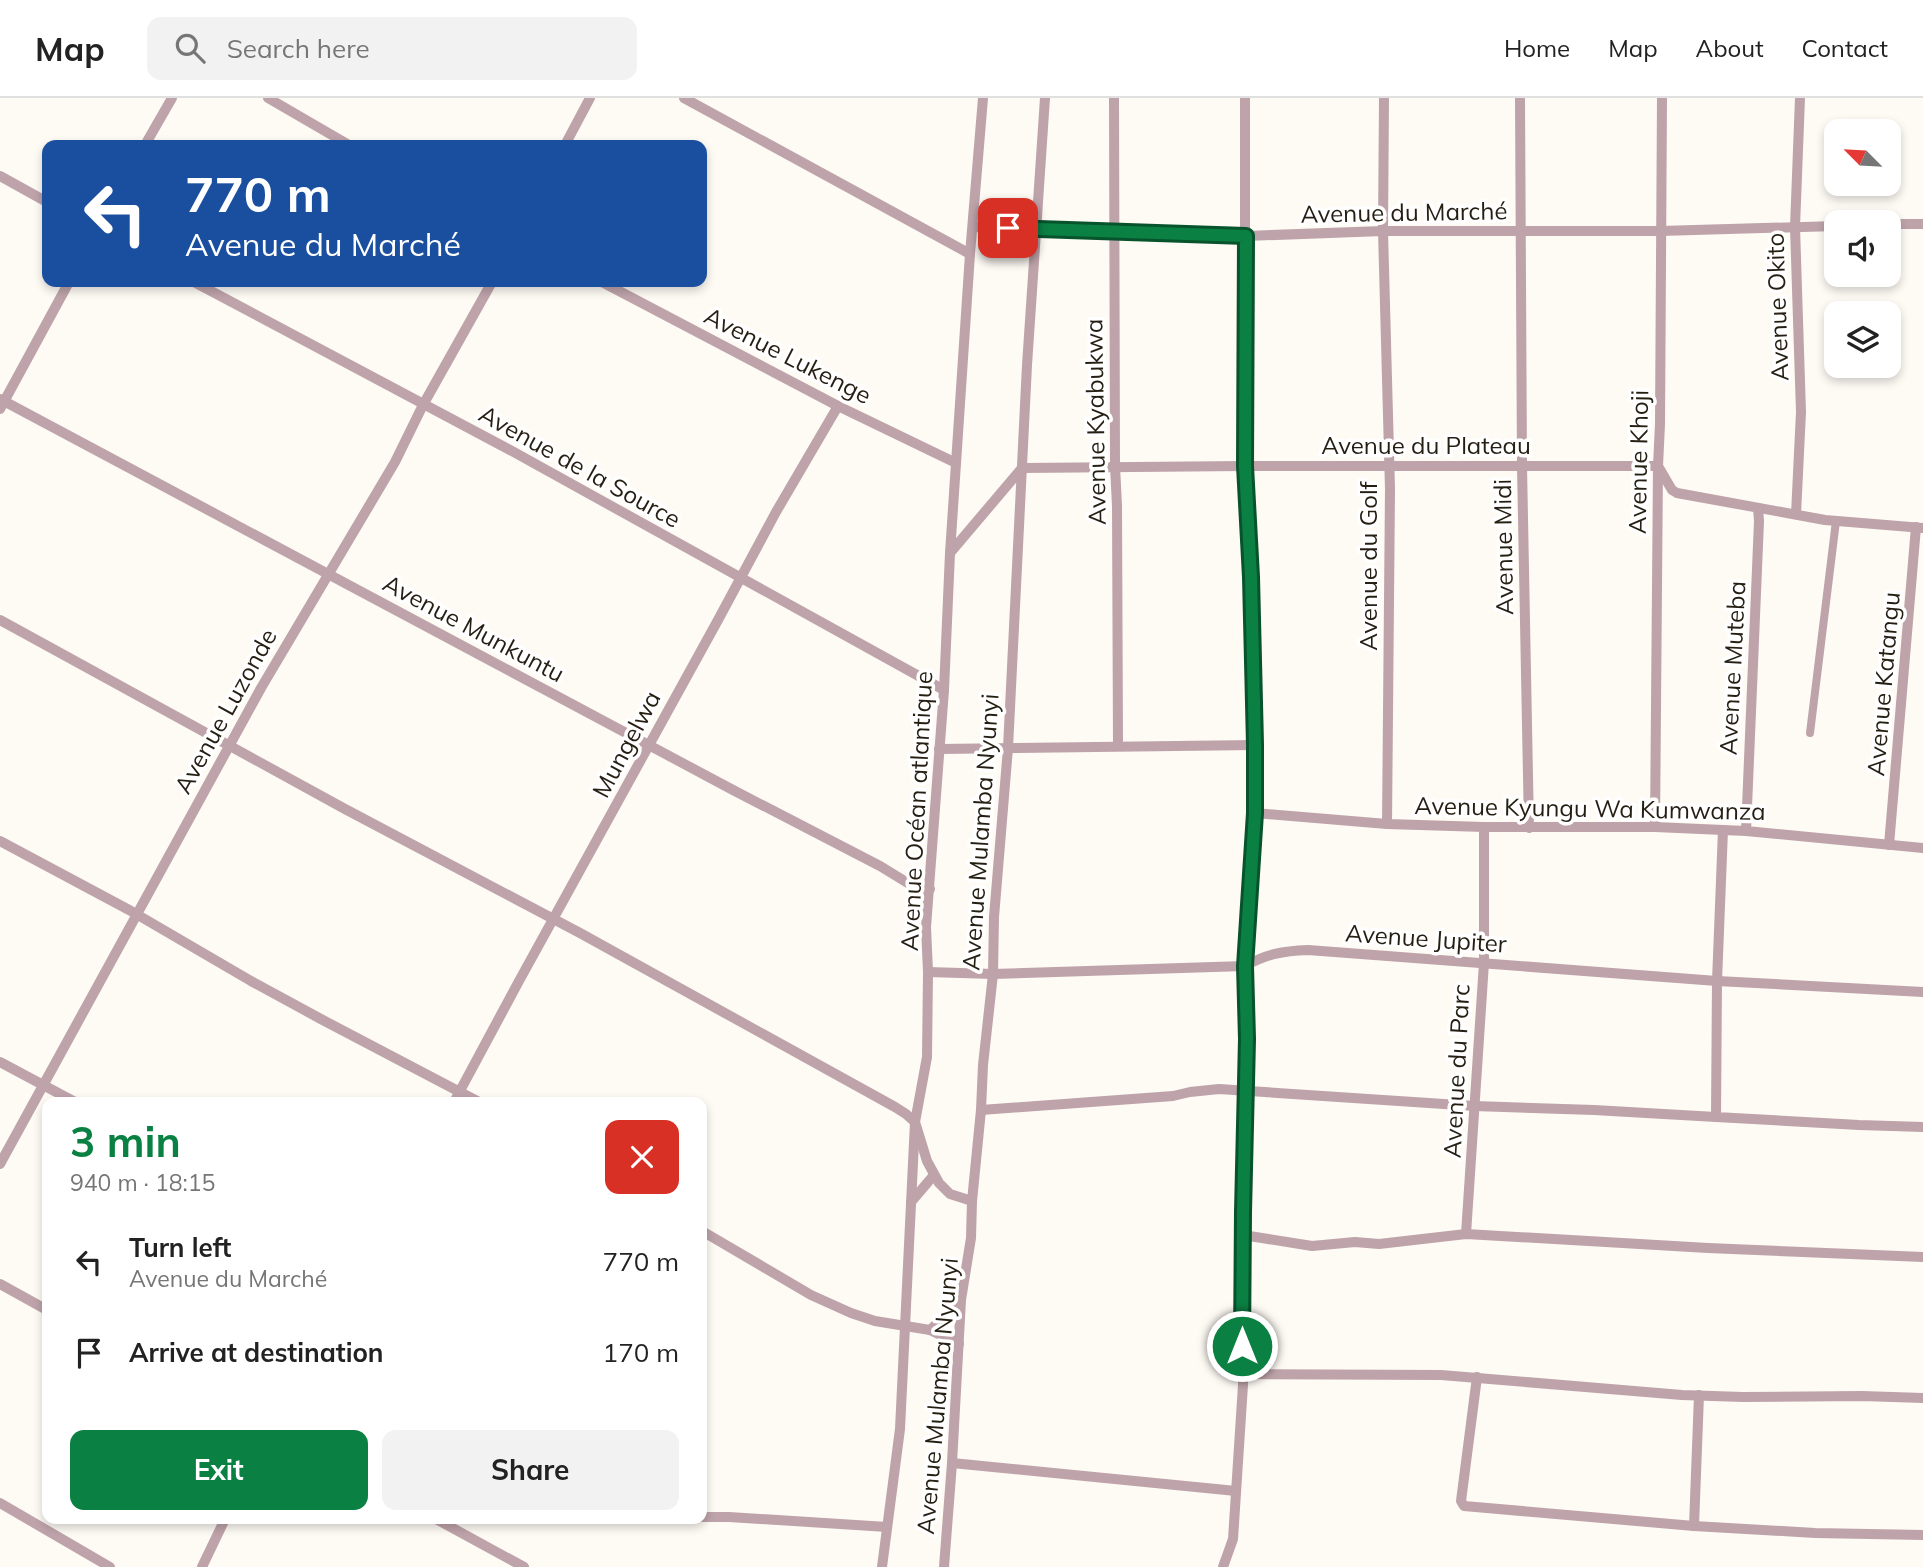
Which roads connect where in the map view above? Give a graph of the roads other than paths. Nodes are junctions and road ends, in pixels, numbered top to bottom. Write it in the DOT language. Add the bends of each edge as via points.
graph roads {
  1 [pos="172,98"];
  2 [pos="268,98"];
  3 [pos="590,98"];
  4 [pos="684,98"];
  5 [pos="983,98"];
  6 [pos="1045,98"];
  7 [pos="1114,98"];
  8 [pos="1245,98"];
  9 [pos="1384,98"];
  10 [pos="1520,98"];
  11 [pos="1662,98"];
  12 [pos="1800,98"];
  13 [pos="148,140"];
  14 [pos="340,140"];
  15 [pos="568,140"];
  16 [pos="0,176"];
  17 [pos="42,199"];
  18 [pos="1901,224"];
  19 [pos="1923,224"];
  20 [pos="1824,226"];
  21 [pos="972,227"];
  22 [pos="1795,227"];
  23 [pos="1035,229"];
  24 [pos="1383,231"];
  25 [pos="1521,231"];
  26 [pos="1661,231"];
  27 [pos="1115,232"];
  28 [pos="1246,236"];
  29 [pos="970,254"];
  30 [pos="66,287"];
  31 [pos="203,287"];
  32 [pos="489,287"];
  33 [pos="612,287"];
  34 [pos="1,403"];
  35 [pos="423,405"];
  36 [pos="838,406"];
  37 [pos="956,463"];
  38 [pos="1115,466"];
  39 [pos="1245,466"];
  40 [pos="1389,466"];
  41 [pos="1522,466"];
  42 [pos="1658,466"];
  43 [pos="1021,468"];
  44 [pos="1758,508"];
  45 [pos="1796,514"];
  46 [pos="1836,521"];
  47 [pos="1920,527"];
  48 [pos="950,553"];
  49 [pos="329,574"];
  50 [pos="740,579"];
  51 [pos="0,620"];
  52 [pos="944,690"];
  53 [pos="1810,733"];
  54 [pos="1255,745"];
  55 [pos="229,746"];
  56 [pos="649,746"];
  57 [pos="1118,746"];
  58 [pos="1007,748"];
  59 [pos="939,749"];
  60 [pos="1255,813"];
  61 [pos="1387,824"];
  62 [pos="1484,827"];
  63 [pos="1655,827"];
  64 [pos="1529,828"];
  65 [pos="1723,830"];
  66 [pos="1746,831"];
  67 [pos="0,841"];
  68 [pos="1889,845"];
  69 [pos="1923,848"];
  70 [pos="930,889"];
  71 [pos="137,914"];
  72 [pos="554,919"];
  73 [pos="1484,963"];
  74 [pos="1245,966"];
  75 [pos="928,972"];
  76 [pos="993,974"];
  77 [pos="1717,981"];
  78 [pos="1923,992"];
  79 [pos="0,1062"];
  80 [pos="43,1085"];
  81 [pos="1245,1090"];
  82 [pos="460,1091"];
  83 [pos="66,1097"];
  84 [pos="457,1097"];
  85 [pos="470,1097"];
  86 [pos="1475,1106"];
  87 [pos="981,1110"];
  88 [pos="1716,1117"];
  89 [pos="915,1122"];
  90 [pos="1923,1127"];
  91 [pos="0,1164"];
  92 [pos="934,1175"];
  93 [pos="972,1201"];
  94 [pos="911,1202"];
  95 [pos="707,1234"];
  96 [pos="1466,1234"];
  97 [pos="1243,1235"];
  98 [pos="1923,1257"];
  99 [pos="0,1284"];
  100 [pos="961,1300"];
  101 [pos="42,1307"];
  102 [pos="906,1327"];
  103 [pos="930,1330"];
  104 [pos="960,1344"];
  105 [pos="1242,1374"];
  106 [pos="1477,1377"];
  107 [pos="1699,1395"];
  108 [pos="1923,1398"];
  109 [pos="952,1463"];
  110 [pos="1236,1491"];
  111 [pos="0,1503"];
  112 [pos="707,1517"];
  113 [pos="223,1524"];
  114 [pos="445,1524"];
  115 [pos="1693,1526"];
  116 [pos="887,1527"];
  117 [pos="1923,1535"];
  118 [pos="110,1567"];
  119 [pos="202,1567"];
  120 [pos="524,1567"];
  121 [pos="881,1567"];
  122 [pos="944,1567"];
  123 [pos="1223,1567"];
  1 -- 13 [label="street"];
  2 -- 14 [label="street"];
  3 -- 15 [label="street"];
  4 -- 29 [label="street"];
  5 -- 21 [label="street, Avenue Océan atlantique"];
  6 -- 23 [label="street, Avenue Mulamba Nyunyi"];
  7 -- 27 [label="street, Avenue Kyabukwa"];
  8 -- 28 [label="street"];
  9 -- 24 [label="street, Avenue du Golf"];
  10 -- 25 [label="street, Avenue Midi"];
  11 -- 26 [label="street, Avenue Khoji"];
  12 -- 22 [label="street, Avenue Okito"];
  16 -- 17 [label="street"];
  18 -- 19 [label="street"];
  20 -- 22 [label="street, Avenue du Marché"];
  21 -- 23 [label="street, Avenue du Marché"];
  21 -- 29 [label="street, Avenue Océan atlantique"];
  22 -- 26 [label="street, Avenue du Marché"];
  22 -- 45 [label="street, Avenue Okito" via="1801,412"];
  23 -- 27 [label="street, Avenue du Marché"];
  23 -- 43 [label="street, Avenue Mulamba Nyunyi"];
  24 -- 25 [label="street, Avenue du Marché"];
  24 -- 28 [label="street, Avenue du Marché"];
  24 -- 40 [label="street, Avenue du Golf"];
  25 -- 26 [label="street, Avenue du Marché"];
  25 -- 41 [label="street, Avenue Midi"];
  26 -- 42 [label="street, Avenue Khoji"];
  27 -- 28 [label="street, Avenue du Marché"];
  27 -- 38 [label="street, Avenue Kyabukwa"];
  28 -- 39 [label="street"];
  29 -- 37 [label="street, Avenue Océan atlantique"];
  30 -- 34 [label="street"];
  31 -- 35 [label="street, Avenue de la Source"];
  32 -- 35 [label="street, Avenue Luzonde"];
  33 -- 36 [label="street, Avenue Lukenge"];
  34 -- 49 [label="street, Avenue Munkuntu"];
  35 -- 49 [label="street, Avenue Luzonde"];
  35 -- 50 [label="street, Avenue de la Source"];
  36 -- 37 [label="street, Avenue Lukenge"];
  36 -- 50 [label="street, Mungelwa"];
  37 -- 48 [label="street, Avenue Océan atlantique"];
  38 -- 39 [label="street, Avenue du Plateau"];
  38 -- 43 [label="street, Avenue du Plateau"];
  38 -- 57 [label="street, Avenue Kyabukwa"];
  39 -- 40 [label="street, Avenue du Plateau"];
  39 -- 54 [label="street"];
  40 -- 41 [label="street, Avenue du Plateau"];
  40 -- 61 [label="street, Avenue du Golf"];
  41 -- 42 [label="street, Avenue du Plateau"];
  41 -- 64 [label="street, Avenue Midi"];
  42 -- 44 [label="street" via="1674,492"];
  42 -- 63 [label="street, Avenue Khoji"];
  43 -- 48 [label="street"];
  43 -- 58 [label="street, Avenue Mulamba Nyunyi"];
  44 -- 45 [label="street"];
  44 -- 66 [label="street, Avenue Muteba"];
  45 -- 46 [label="street"];
  46 -- 47 [label="street"];
  46 -- 53 [label="street"];
  47 -- 68 [label="street, Avenue Katangu"];
  48 -- 52 [label="street, Avenue Océan atlantique"];
  49 -- 55 [label="street, Avenue Luzonde"];
  49 -- 56 [label="street, Avenue Munkuntu"];
  50 -- 52 [label="street, Avenue de la Source"];
  50 -- 56 [label="street, Mungelwa"];
  51 -- 55 [label="street"];
  52 -- 59 [label="street, Avenue Océan atlantique"];
  54 -- 57 [label="street"];
  54 -- 60 [label="street"];
  55 -- 71 [label="street, Avenue Luzonde"];
  55 -- 72 [label="street"];
  56 -- 70 [label="street, Avenue Munkuntu" via="916,888"];
  56 -- 72 [label="street, Mungelwa"];
  57 -- 58 [label="street"];
  58 -- 59 [label="street"];
  58 -- 76 [label="street, Avenue Mulamba Nyunyi" via="993,917"];
  59 -- 70 [label="street, Avenue Océan atlantique"];
  60 -- 61 [label="street, Avenue Kyungu Wa Kumwanza"];
  60 -- 74 [label="street"];
  61 -- 62 [label="street, Avenue Kyungu Wa Kumwanza"];
  62 -- 64 [label="street, Avenue Kyungu Wa Kumwanza"];
  62 -- 73 [label="street, Avenue du Parc"];
  63 -- 64 [label="street, Avenue Kyungu Wa Kumwanza"];
  63 -- 65 [label="street, Avenue Kyungu Wa Kumwanza"];
  65 -- 66 [label="street, Avenue Kyungu Wa Kumwanza"];
  65 -- 77 [label="street"];
  66 -- 68 [label="street, Avenue Kyungu Wa Kumwanza"];
  67 -- 71 [label="street"];
  68 -- 69 [label="street, Avenue Kyungu Wa Kumwanza"];
  70 -- 75 [label="street, Avenue Océan atlantique"];
  71 -- 80 [label="street, Avenue Luzonde"];
  71 -- 82 [label="street" via="251,981"];
  72 -- 82 [label="street, Mungelwa"];
  72 -- 89 [label="street" via="873,1094"];
  73 -- 74 [label="street, Avenue Jupiter" via="1308,950 1264,956"];
  73 -- 77 [label="street, Avenue Jupiter"];
  73 -- 86 [label="street, Avenue du Parc"];
  74 -- 76 [label="street, Avenue Jupiter"];
  74 -- 81 [label="street"];
  75 -- 76 [label="street, Avenue Jupiter"];
  75 -- 89 [label="street, Avenue Océan atlantique" via="927,1057"];
  76 -- 87 [label="street, Avenue Mulamba Nyunyi"];
  77 -- 78 [label="street, Avenue Jupiter"];
  77 -- 88 [label="street"];
  79 -- 80 [label="street"];
  80 -- 83 [label="street"];
  80 -- 91 [label="street, Avenue Luzonde"];
  81 -- 86 [label="street"];
  81 -- 87 [label="street"];
  81 -- 97 [label="street"];
  82 -- 84 [label="street, Mungelwa"];
  82 -- 85 [label="street"];
  86 -- 88 [label="street"];
  86 -- 96 [label="street, Avenue du Parc"];
  87 -- 93 [label="street, Avenue Mulamba Nyunyi"];
  88 -- 90 [label="street"];
  89 -- 92 [label="street"];
  89 -- 94 [label="street, Avenue Océan atlantique"];
  92 -- 93 [label="street" via="950,1194"];
  92 -- 94 [label="street"];
  93 -- 100 [label="street, Avenue Mulamba Nyunyi"];
  94 -- 102 [label="street, Avenue Océan atlantique"];
  95 -- 102 [label="street" via="811,1295 851,1313"];
  96 -- 97 [label="street" via="1312,1246"];
  96 -- 98 [label="street"];
  97 -- 105 [label="street"];
  99 -- 101 [label="street"];
  100 -- 103 [label="street"];
  100 -- 104 [label="street, Avenue Mulamba Nyunyi"];
  102 -- 103 [label="street"];
  102 -- 116 [label="street, Avenue Océan atlantique" via="900,1429"];
  103 -- 104 [label="street"];
  104 -- 109 [label="street, Avenue Mulamba Nyunyi"];
  105 -- 106 [label="street"];
  105 -- 110 [label="street"];
  106 -- 107 [label="street"];
  106 -- 115 [label="street" via="1464,1506"];
  107 -- 108 [label="street"];
  107 -- 115 [label="street"];
  109 -- 110 [label="street"];
  109 -- 122 [label="street, Avenue Mulamba Nyunyi"];
  110 -- 123 [label="street" via="1233,1539"];
  111 -- 118 [label="street"];
  112 -- 116 [label="street"];
  113 -- 119 [label="street"];
  114 -- 120 [label="street"];
  115 -- 117 [label="street"];
  116 -- 121 [label="street, Avenue Océan atlantique"];
}
